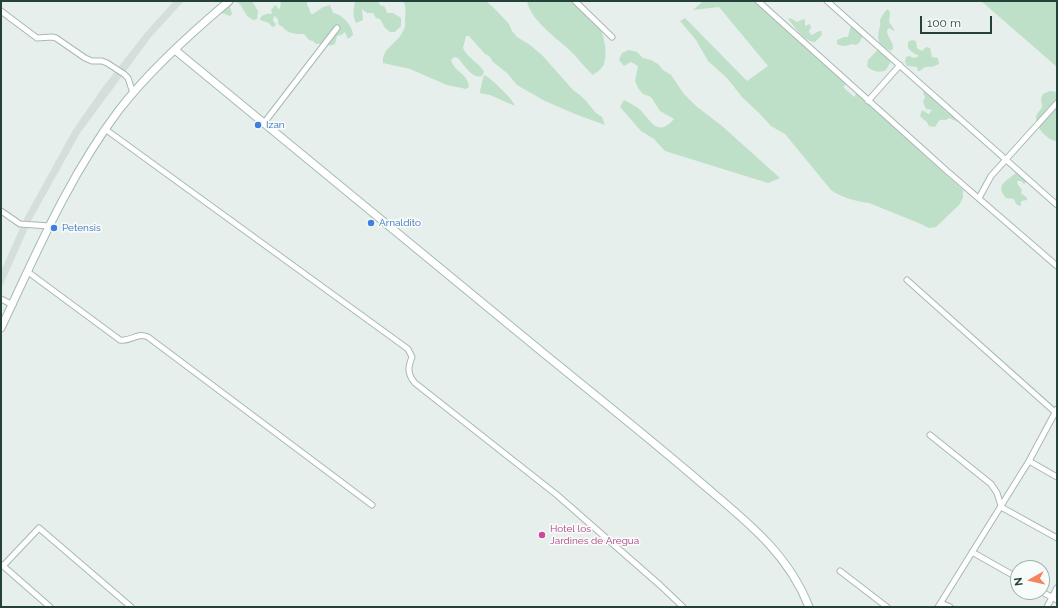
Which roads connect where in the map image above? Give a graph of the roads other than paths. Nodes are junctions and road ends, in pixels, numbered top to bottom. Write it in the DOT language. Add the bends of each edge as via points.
graph roads {
  1 [pos="229,1"];
  2 [pos="575,1"];
  3 [pos="758,1"];
  4 [pos="827,1"];
  5 [pos="1,11"];
  6 [pos="337,28"];
  7 [pos="612,37"];
  8 [pos="174,50"];
  9 [pos="900,65"];
  10 [pos="133,93"];
  11 [pos="868,101"];
  12 [pos="1057,103"];
  13 [pos="264,123"];
  14 [pos="105,129"];
  15 [pos="1006,159"];
  16 [pos="978,198"];
  17 [pos="1057,205"];
  18 [pos="1,211"];
  19 [pos="50,226"];
  20 [pos="1057,266"];
  21 [pos="28,272"];
  22 [pos="906,280"];
  23 [pos="1,299"];
  24 [pos="13,305"];
  25 [pos="4,316"];
  26 [pos="1,328"];
  27 [pos="1056,412"];
  28 [pos="930,435"];
  29 [pos="1029,460"];
  30 [pos="1057,477"];
  31 [pos="372,505"];
  32 [pos="1001,506"];
  33 [pos="1057,538"];
  34 [pos="972,552"];
  35 [pos="2,565"];
  36 [pos="840,571"];
  37 [pos="1010,573"];
  38 [pos="1057,588"];
  39 [pos="1054,599"];
  40 [pos="940,605"];
  41 [pos="50,607"];
  42 [pos="131,607"];
  43 [pos="683,607"];
  44 [pos="809,607"];
  45 [pos="887,607"];
  46 [pos="950,607"];
  47 [pos="1047,607"];
  1 -- 8 [label="street"];
  2 -- 7 [label="street"];
  3 -- 11 [label="street"];
  4 -- 9 [label="street"];
  5 -- 10 [label="street" via="35,37 56,38 85,58 107,63 126,76"];
  6 -- 13 [label="street"];
  8 -- 10 [label="street"];
  8 -- 13 [label="street"];
  9 -- 11 [label="street"];
  9 -- 15 [label="street"];
  10 -- 14 [label="street"];
  11 -- 16 [label="street"];
  12 -- 15 [label="street"];
  13 -- 44 [label="street" via="746,522 767,541 787,565"];
  14 -- 19 [label="street" via="62,200"];
  14 -- 43 [label="street" via="408,349 412,356 408,370 415,383 556,495"];
  15 -- 16 [label="street" via="986,183"];
  15 -- 17 [label="street"];
  16 -- 20 [label="street"];
  18 -- 19 [label="street" via="20,224"];
  19 -- 21 [label="street"];
  21 -- 24 [label="street"];
  21 -- 31 [label="street" via="120,340 124,341 138,335 148,338"];
  22 -- 27 [label="street"];
  23 -- 24 [label="street"];
  24 -- 25 [label="street"];
  25 -- 26 [label="street"];
  27 -- 29 [label="street"];
  28 -- 32 [label="street" via="991,484"];
  29 -- 30 [label="street"];
  29 -- 32 [label="street"];
  32 -- 33 [label="street"];
  32 -- 34 [label="street"];
  34 -- 37 [label="street"];
  34 -- 40 [label="street"];
  35 -- 41 [label="street"];
  35 -- 42 [label="street" via="39,528"];
  36 -- 45 [label="street"];
  38 -- 39 [label="street"];
  39 -- 47 [label="street"];
  40 -- 46 [label="street"];
}
